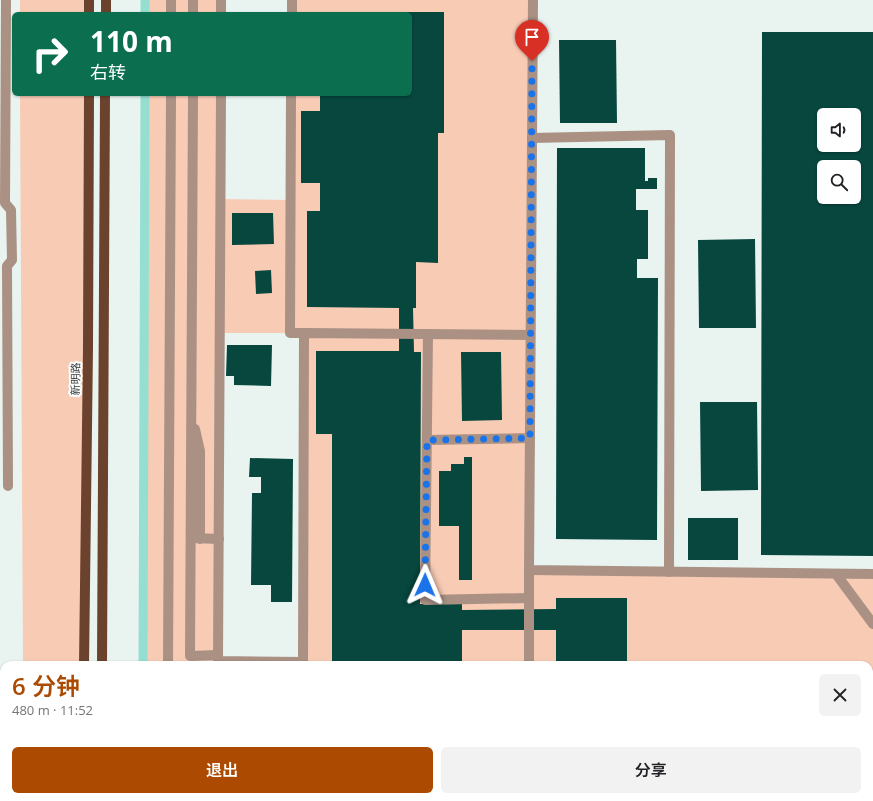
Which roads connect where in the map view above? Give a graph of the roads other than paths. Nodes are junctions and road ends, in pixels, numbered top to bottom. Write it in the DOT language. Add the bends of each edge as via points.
graph roads {
  1 [pos="89,0"];
  2 [pos="106,0"];
  3 [pos="171,0"];
  4 [pos="193,0"];
  5 [pos="221,0"];
  6 [pos="292,0"];
  7 [pos="533,0"];
  8 [pos="4,7"];
  9 [pos="89,12"];
  10 [pos="106,12"];
  11 [pos="171,12"];
  12 [pos="193,12"];
  13 [pos="221,12"];
  14 [pos="292,12"];
  15 [pos="3,69"];
  16 [pos="89,96"];
  17 [pos="105,96"];
  18 [pos="171,96"];
  19 [pos="193,96"];
  20 [pos="220,96"];
  21 [pos="291,96"];
  22 [pos="3,129"];
  23 [pos="532,138"];
  24 [pos="304,333"];
  25 [pos="428,334"];
  26 [pos="530,335"];
  27 [pos="4,340"];
  28 [pos="4,407"];
  29 [pos="530,438"];
  30 [pos="427,440"];
  31 [pos="8,486"];
  32 [pos="195,539"];
  33 [pos="219,539"];
  34 [pos="529,570"];
  35 [pos="669,572"];
  36 [pos="836,574"];
  37 [pos="873,574"];
  38 [pos="529,598"];
  39 [pos="873,624"];
  40 [pos="218,655"];
  41 [pos="190,660"];
  42 [pos="84,661"];
  43 [pos="102,661"];
  44 [pos="168,661"];
  45 [pos="218,661"];
  46 [pos="304,661"];
  47 [pos="529,661"];
  1 -- 9 [label="main road"];
  2 -- 10 [label="main road"];
  3 -- 11 [label="lane"];
  4 -- 12 [label="lane"];
  5 -- 13 [label="lane"];
  6 -- 14 [label="lane"];
  7 -- 23 [label="lane"];
  8 -- 15 [label="lane"];
  15 -- 22 [label="lane"];
  16 -- 42 [label="main road, 新明路"];
  17 -- 43 [label="main road"];
  18 -- 44 [label="lane"];
  19 -- 32 [label="lane" via="191,416"];
  20 -- 33 [label="lane"];
  21 -- 24 [label="lane" via="290,333"];
  22 -- 27 [label="lane" via="6,203 11,210 12,260 8,266"];
  23 -- 26 [label="lane"];
  23 -- 35 [label="lane" via="670,135"];
  24 -- 25 [label="lane"];
  24 -- 46 [label="lane"];
  25 -- 26 [label="lane"];
  25 -- 30 [label="lane"];
  26 -- 29 [label="lane"];
  27 -- 28 [label="lane"];
  28 -- 31 [label="lane"];
  29 -- 30 [label="lane"];
  29 -- 34 [label="lane"];
  30 -- 38 [label="lane" via="425,600"];
  32 -- 33 [label="lane"];
  32 -- 41 [label="lane"];
  33 -- 40 [label="lane"];
  34 -- 35 [label="lane"];
  34 -- 38 [label="lane"];
  35 -- 36 [label="lane"];
  36 -- 37 [label="lane"];
  36 -- 39 [label="lane"];
  38 -- 47 [label="lane"];
  40 -- 41 [label="lane"];
  40 -- 45 [label="lane"];
}
